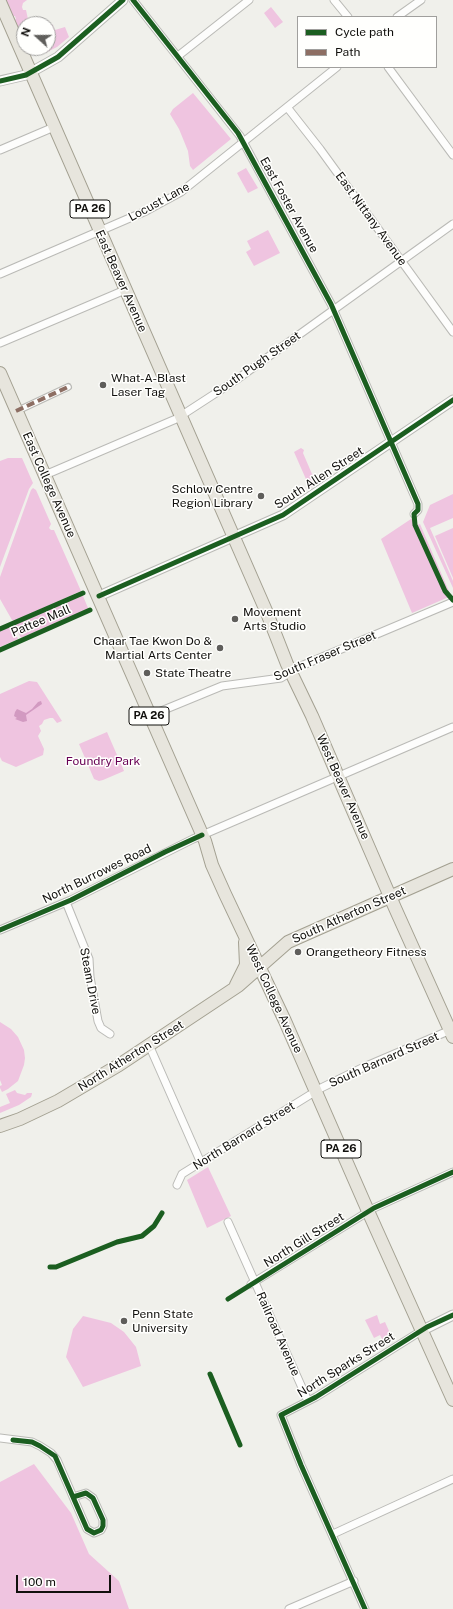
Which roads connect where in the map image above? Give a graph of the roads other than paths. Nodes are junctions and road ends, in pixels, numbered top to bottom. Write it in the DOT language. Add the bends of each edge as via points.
graph roads {
  1 [pos="123,0"];
  2 [pos="133,0"];
  3 [pos="248,0"];
  4 [pos="334,0"];
  5 [pos="421,0"];
  6 [pos="0,2"];
  7 [pos="347,16"];
  8 [pos="398,16"];
  9 [pos="178,56"];
  10 [pos="336,68"];
  11 [pos="389,68"];
  12 [pos="30,72"];
  13 [pos="0,81"];
  14 [pos="287,107"];
  15 [pos="54,127"];
  16 [pos="243,142"];
  17 [pos="0,150"];
  18 [pos="453,155"];
  19 [pos="453,224"];
  20 [pos="100,231"];
  21 [pos="402,261"];
  22 [pos="0,274"];
  23 [pos="125,290"];
  24 [pos="334,310"];
  25 [pos="453,332"];
  26 [pos="0,343"];
  27 [pos="0,373"];
  28 [pos="68,387"];
  29 [pos="453,400"];
  30 [pos="16,411"];
  31 [pos="180,417"];
  32 [pos="392,441"];
  33 [pos="44,475"];
  34 [pos="414,514"];
  35 [pos="233,538"];
  36 [pos="99,596"];
  37 [pos="453,602"];
  38 [pos="291,672"];
  39 [pos="149,716"];
  40 [pos="453,727"];
  41 [pos="338,776"];
  42 [pos="202,835"];
  43 [pos="453,869"];
  44 [pos="390,897"];
  45 [pos="66,902"];
  46 [pos="0,930"];
  47 [pos="243,931"];
  48 [pos="257,970"];
  49 [pos="232,991"];
  50 [pos="452,1032"];
  51 [pos="110,1034"];
  52 [pos="149,1045"];
  53 [pos="315,1091"];
  54 [pos="0,1126"];
  55 [pos="201,1163"];
  56 [pos="453,1172"];
  57 [pos="177,1185"];
  58 [pos="368,1211"];
  59 [pos="228,1222"];
  60 [pos="253,1283"];
  61 [pos="453,1315"];
  62 [pos="421,1331"];
  63 [pos="453,1400"];
  64 [pos="308,1401"];
  65 [pos="0,1438"];
  66 [pos="453,1479"];
  67 [pos="73,1497"];
  68 [pos="333,1534"];
  69 [pos="354,1581"];
  70 [pos="288,1609"];
  71 [pos="366,1609"];
  1 -- 12 [label="street" via="62,54"];
  2 -- 9 [label="street, East Foster Avenue"];
  3 -- 9 [label="street"];
  4 -- 7 [label="street"];
  5 -- 8 [label="street"];
  6 -- 12 [label="main road, East Beaver Avenue / PA 26"];
  9 -- 16 [label="street, East Foster Avenue"];
  10 -- 14 [label="street, Locust Lane"];
  11 -- 18 [label="street"];
  12 -- 13 [label="street"];
  12 -- 15 [label="main road, East Beaver Avenue / PA 26"];
  14 -- 16 [label="street, Locust Lane"];
  14 -- 21 [label="street, East Nittany Avenue"];
  15 -- 17 [label="street"];
  15 -- 20 [label="main road, East Beaver Avenue / PA 26"];
  16 -- 20 [label="street, Locust Lane" via="181,192 146,212"];
  16 -- 24 [label="street, East Foster Avenue"];
  19 -- 21 [label="street, South Pugh Street"];
  20 -- 22 [label="street, Locust Lane"];
  20 -- 23 [label="main road, East Beaver Avenue / PA 26"];
  21 -- 24 [label="street, South Pugh Street"];
  21 -- 25 [label="street, East Nittany Avenue"];
  23 -- 26 [label="street"];
  23 -- 31 [label="main road, East Beaver Avenue / PA 26"];
  24 -- 31 [label="street, South Pugh Street"];
  24 -- 32 [label="street, East Foster Avenue"];
  27 -- 30 [label="main road, East College Avenue / PA 26"];
  28 -- 30 [label="street"];
  29 -- 32 [label="street, South Allen Street"];
  30 -- 33 [label="main road, East College Avenue / PA 26"];
  31 -- 33 [label="street, South Pugh Street"];
  31 -- 35 [label="main road, East Beaver Avenue / PA 26"];
  32 -- 34 [label="street, East Foster Avenue" via="418,504 418,510"];
  32 -- 35 [label="street, South Allen Street" via="286,514"];
  33 -- 36 [label="main road, East College Avenue / PA 26"];
  35 -- 36 [label="street, South Allen Street"];
  35 -- 38 [label="main road, West Beaver Avenue / PA 26"];
  36 -- 39 [label="main road, West College Avenue / PA 26"];
  37 -- 38 [label="street, South Fraser Street"];
  38 -- 39 [label="street, South Fraser Street" via="275,680 222,686"];
  38 -- 41 [label="main road, West Beaver Avenue / PA 26"];
  39 -- 42 [label="main road, West College Avenue / PA 26"];
  40 -- 41 [label="street, North Burrowes Road"];
  41 -- 42 [label="street, North Burrowes Road"];
  41 -- 44 [label="main road, West Beaver Avenue / PA 26"];
  42 -- 45 [label="street, North Burrowes Road"];
  42 -- 47 [label="main road, West College Avenue / PA 26" via="212,865"];
  43 -- 44 [label="main road, South Atherton Street"];
  44 -- 48 [label="main road, South Atherton Street" via="288,942"];
  44 -- 50 [label="main road, West Beaver Avenue / PA 26"];
  45 -- 46 [label="street, North Burrowes Road"];
  45 -- 51 [label="street, Steam Drive" via="88,959 98,1021 101,1028"];
  47 -- 48 [label="main road, West College Avenue / PA 26"];
  47 -- 49 [label="main road" via="246,965"];
  48 -- 49 [label="main road, North Atherton Street"];
  48 -- 53 [label="main road, West College Avenue / PA 26"];
  49 -- 52 [label="main road, North Atherton Street"];
  50 -- 53 [label="street, South Barnard Street" via="364,1067"];
  52 -- 54 [label="main road, North Atherton Street" via="58,1101"];
  52 -- 55 [label="street"];
  53 -- 55 [label="street, North Barnard Street"];
  53 -- 58 [label="main road, West College Avenue / PA 26"];
  55 -- 57 [label="street, North Barnard Street" via="182,1174"];
  56 -- 58 [label="street, North Gill Street"];
  58 -- 60 [label="street, North Gill Street"];
  58 -- 62 [label="main road, West College Avenue / PA 26"];
  59 -- 60 [label="street, Railroad Avenue"];
  60 -- 64 [label="street, Railroad Avenue"];
  61 -- 62 [label="street"];
  62 -- 63 [label="main road, West College Avenue / PA 26"];
  62 -- 64 [label="street, North Sparks Street"];
  64 -- 68 [label="street, North Sparks Street" via="282,1415 301,1465"];
  65 -- 67 [label="street" via="32,1442 48,1450 57,1460"];
  66 -- 68 [label="street"];
  67 -- 67 [label="street" via="86,1493 93,1498 103,1520 104,1526 101,1530 94,1533 87,1529"];
  68 -- 69 [label="street"];
  69 -- 70 [label="street"];
  69 -- 71 [label="street"];
}
